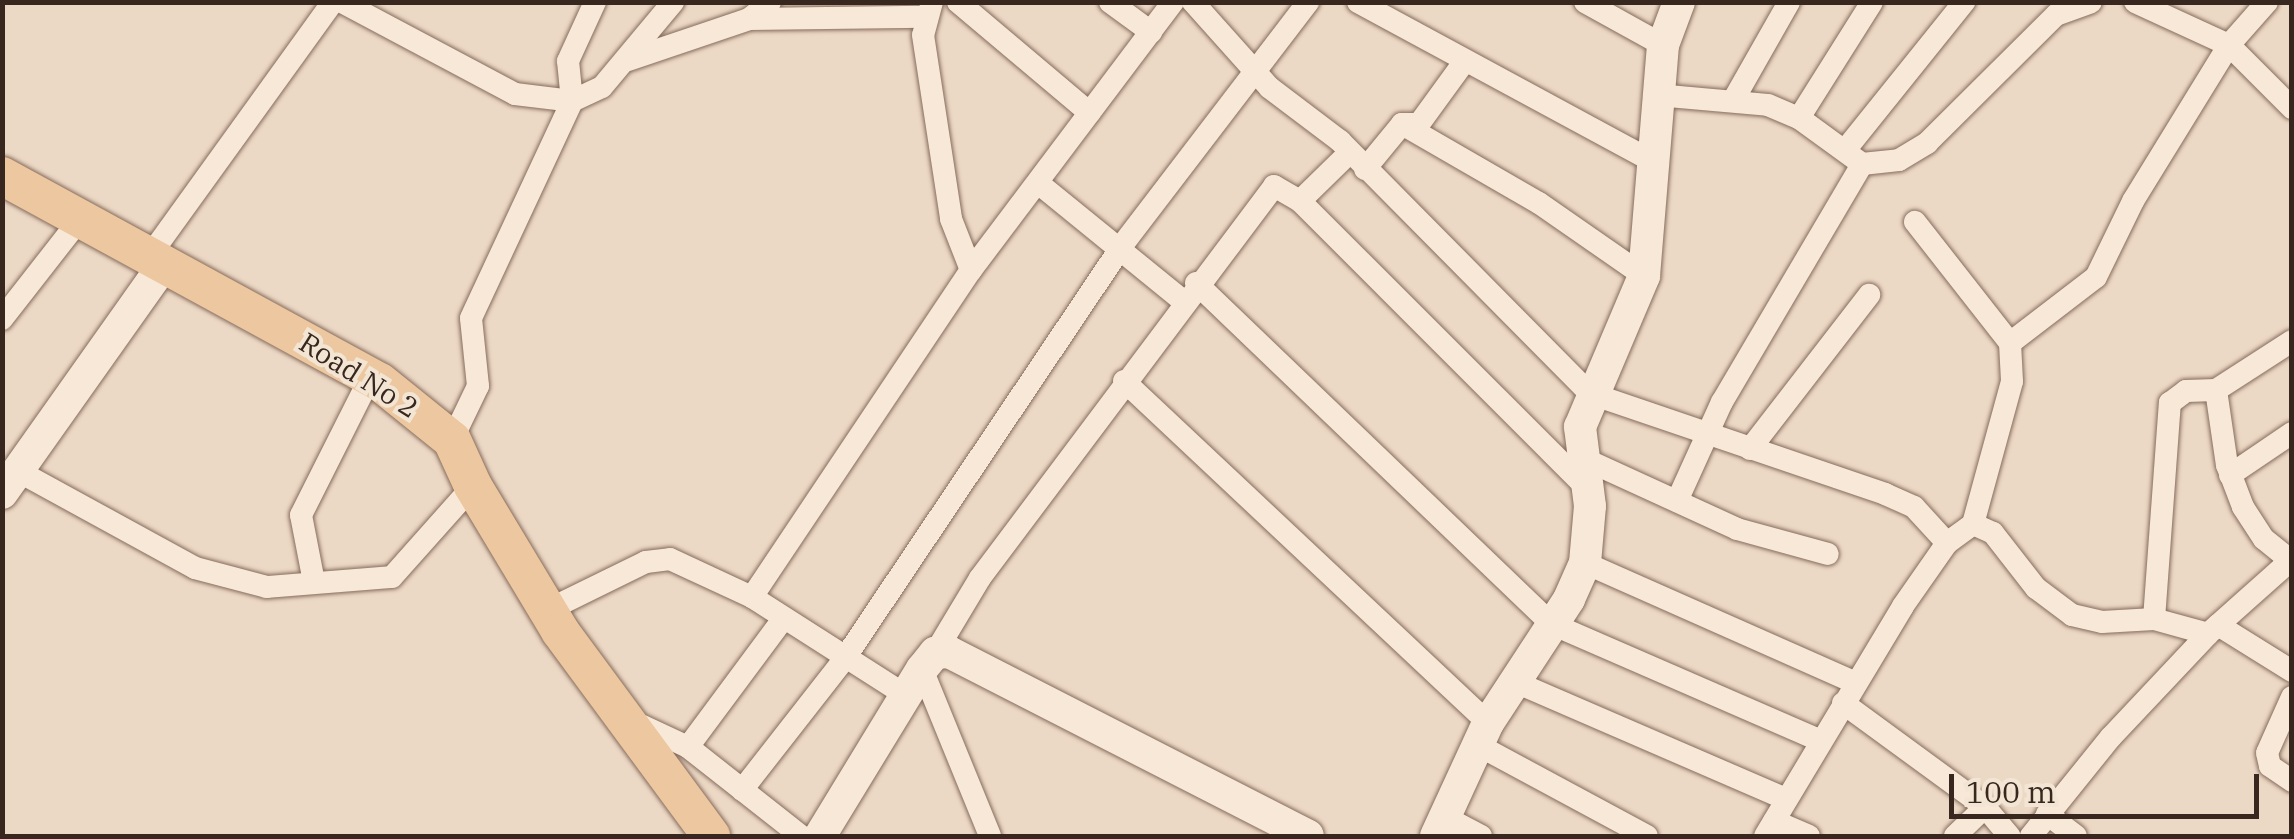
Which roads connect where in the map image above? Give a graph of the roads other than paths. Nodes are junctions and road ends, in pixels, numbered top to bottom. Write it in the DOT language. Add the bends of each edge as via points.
graph roads {
  1 [pos="333,2"];
  2 [pos="342,2"];
  3 [pos="594,2"];
  4 [pos="673,2"];
  5 [pos="770,2"];
  6 [pos="958,2"];
  7 [pos="1110,2"];
  8 [pos="1173,2"];
  9 [pos="1193,2"];
  10 [pos="1308,2"];
  11 [pos="1358,2"];
  12 [pos="1585,2"];
  13 [pos="1679,2"];
  14 [pos="1789,2"];
  15 [pos="1872,2"];
  16 [pos="1964,2"];
  17 [pos="2091,2"];
  18 [pos="2135,2"];
  19 [pos="2267,2"];
  20 [pos="928,10"];
  21 [pos="750,19"];
  22 [pos="1151,32"];
  23 [pos="1663,45"];
  24 [pos="2229,45"];
  25 [pos="628,60"];
  26 [pos="1464,62"];
  27 [pos="1257,69"];
  28 [pos="1657,96"];
  29 [pos="1734,99"];
  30 [pos="572,102"];
  31 [pos="2292,108"];
  32 [pos="1090,113"];
  33 [pos="1798,118"];
  34 [pos="1402,124"];
  35 [pos="1854,156"];
  36 [pos="1357,161"];
  37 [pos="1652,161"];
  38 [pos="3,177"];
  39 [pos="1038,182"];
  40 [pos="1300,201"];
  41 [pos="80,219"];
  42 [pos="1915,222"];
  43 [pos="1120,248"];
  44 [pos="158,259"];
  45 [pos="971,270"];
  46 [pos="1644,276"];
  47 [pos="1189,292"];
  48 [pos="1869,295"];
  49 [pos="2,318"];
  50 [pos="2292,341"];
  51 [pos="2010,343"];
  52 [pos="371,376"];
  53 [pos="1124,381"];
  54 [pos="2216,390"];
  55 [pos="1589,393"];
  56 [pos="1707,433"];
  57 [pos="2292,433"];
  58 [pos="452,440"];
  59 [pos="1750,449"];
  60 [pos="1581,471"];
  61 [pos="2230,475"];
  62 [pos="10,482"];
  63 [pos="472,486"];
  64 [pos="1677,501"];
  65 [pos="1973,524"];
  66 [pos="1947,543"];
  67 [pos="1828,554"];
  68 [pos="2288,555"];
  69 [pos="1585,564"];
  70 [pos="314,582"];
  71 [pos="752,598"];
  72 [pos="550,609"];
  73 [pos="2154,618"];
  74 [pos="783,619"];
  75 [pos="1552,624"];
  76 [pos="2213,630"];
  77 [pos="845,658"];
  78 [pos="2292,671"];
  79 [pos="921,672"];
  80 [pos="1514,682"];
  81 [pos="1856,683"];
  82 [pos="2292,696"];
  83 [pos="1843,703"];
  84 [pos="616,714"];
  85 [pos="1482,734"];
  86 [pos="1819,740"];
  87 [pos="688,747"];
  88 [pos="2292,781"];
  89 [pos="742,790"];
  90 [pos="1786,799"];
  91 [pos="1986,807"];
  92 [pos="2047,814"];
  93 [pos="1440,826"];
  94 [pos="1769,829"];
  95 [pos="712,836"];
  96 [pos="802,836"];
  97 [pos="820,836"];
  98 [pos="990,836"];
  99 [pos="1308,836"];
  100 [pos="1481,836"];
  101 [pos="1647,836"];
  102 [pos="1809,836"];
  103 [pos="1954,836"];
  104 [pos="2008,836"];
  105 [pos="2031,836"];
  106 [pos="2076,836"];
  1 -- 44 [label="street"];
  2 -- 30 [label="street" via="515,94"];
  3 -- 30 [label="street" via="568,61"];
  4 -- 25 [label="street"];
  5 -- 21 [label="street"];
  6 -- 32 [label="street"];
  7 -- 22 [label="street"];
  8 -- 22 [label="street"];
  9 -- 27 [label="street"];
  10 -- 27 [label="street"];
  11 -- 26 [label="street"];
  12 -- 23 [label="street"];
  13 -- 23 [label="main road"];
  14 -- 29 [label="street"];
  15 -- 33 [label="street"];
  16 -- 35 [label="street"];
  17 -- 35 [label="street" via="2056,15 1927,143 1899,160"];
  18 -- 24 [label="street"];
  19 -- 24 [label="street"];
  20 -- 21 [label="street"];
  20 -- 45 [label="street" via="951,219"];
  21 -- 25 [label="street"];
  22 -- 32 [label="street"];
  23 -- 28 [label="main road"];
  24 -- 31 [label="street"];
  24 -- 51 [label="street" via="2133,200 2096,278"];
  25 -- 30 [label="street" via="590,98"];
  26 -- 34 [label="street" via="1419,124"];
  26 -- 37 [label="street"];
  27 -- 36 [label="street" via="1270,88"];
  27 -- 43 [label="street"];
  28 -- 29 [label="street"];
  28 -- 37 [label="main road"];
  29 -- 33 [label="street"];
  30 -- 58 [label="street" via="471,318 478,386"];
  32 -- 39 [label="street"];
  33 -- 35 [label="street"];
  34 -- 36 [label="street"];
  34 -- 46 [label="street" via="1539,204"];
  35 -- 56 [label="street"];
  36 -- 40 [label="street"];
  36 -- 55 [label="street"];
  37 -- 46 [label="main road"];
  38 -- 41 [label="main road, Road No 2"];
  39 -- 43 [label="street"];
  39 -- 45 [label="street"];
  40 -- 47 [label="street" via="1274,186"];
  40 -- 60 [label="street"];
  41 -- 44 [label="main road, Road No 2"];
  41 -- 49 [label="street"];
  42 -- 51 [label="street"];
  43 -- 47 [label="street"];
  43 -- 77 [label="street"];
  44 -- 52 [label="main road, Road No 2"];
  44 -- 62 [label="main road"];
  45 -- 71 [label="street"];
  46 -- 55 [label="main road"];
  47 -- 53 [label="street"];
  47 -- 75 [label="street"];
  48 -- 59 [label="street"];
  50 -- 54 [label="street"];
  51 -- 65 [label="street" via="2012,381"];
  52 -- 58 [label="main road, Road No 2"];
  52 -- 70 [label="street" via="301,515"];
  53 -- 79 [label="street" via="980,578"];
  53 -- 85 [label="street"];
  54 -- 61 [label="street"];
  54 -- 73 [label="street" via="2186,391 2170,402"];
  55 -- 56 [label="street"];
  55 -- 60 [label="main road"];
  56 -- 59 [label="street"];
  56 -- 64 [label="street"];
  57 -- 61 [label="street"];
  58 -- 63 [label="main road, Road No 2"];
  59 -- 66 [label="street" via="1914,506"];
  60 -- 64 [label="street"];
  60 -- 69 [label="main road" via="1590,506"];
  61 -- 68 [label="street" via="2243,507"];
  62 -- 70 [label="street" via="240,584"];
  63 -- 70 [label="street" via="392,576"];
  63 -- 72 [label="main road, Road No 2"];
  64 -- 67 [label="street" via="1737,529"];
  65 -- 66 [label="street"];
  65 -- 73 [label="street" via="1993,533 2036,588 2072,616 2102,622"];
  66 -- 81 [label="street"];
  68 -- 76 [label="street"];
  69 -- 75 [label="main road"];
  69 -- 81 [label="street"];
  71 -- 72 [label="street" via="670,559 646,562"];
  71 -- 74 [label="street"];
  72 -- 84 [label="main road, Road No 2"];
  73 -- 76 [label="street"];
  74 -- 77 [label="street"];
  74 -- 87 [label="street"];
  75 -- 80 [label="main road"];
  75 -- 86 [label="street"];
  76 -- 78 [label="street"];
  76 -- 92 [label="street"];
  77 -- 79 [label="street"];
  77 -- 89 [label="street"];
  79 -- 97 [label="main road"];
  79 -- 98 [label="street"];
  79 -- 99 [label="main road" via="959,654"];
  80 -- 85 [label="main road"];
  80 -- 90 [label="street"];
  81 -- 83 [label="street"];
  82 -- 88 [label="street" via="2266,753 2270,766"];
  83 -- 86 [label="street"];
  83 -- 91 [label="street"];
  84 -- 87 [label="street"];
  84 -- 95 [label="main road, Road No 2"];
  85 -- 93 [label="main road"];
  85 -- 101 [label="street"];
  86 -- 90 [label="street"];
  87 -- 89 [label="street"];
  89 -- 96 [label="street"];
  90 -- 94 [label="street"];
  91 -- 103 [label="street"];
  91 -- 104 [label="street"];
  92 -- 105 [label="street"];
  92 -- 106 [label="street"];
  93 -- 100 [label="street"];
  94 -- 102 [label="street"];
}
